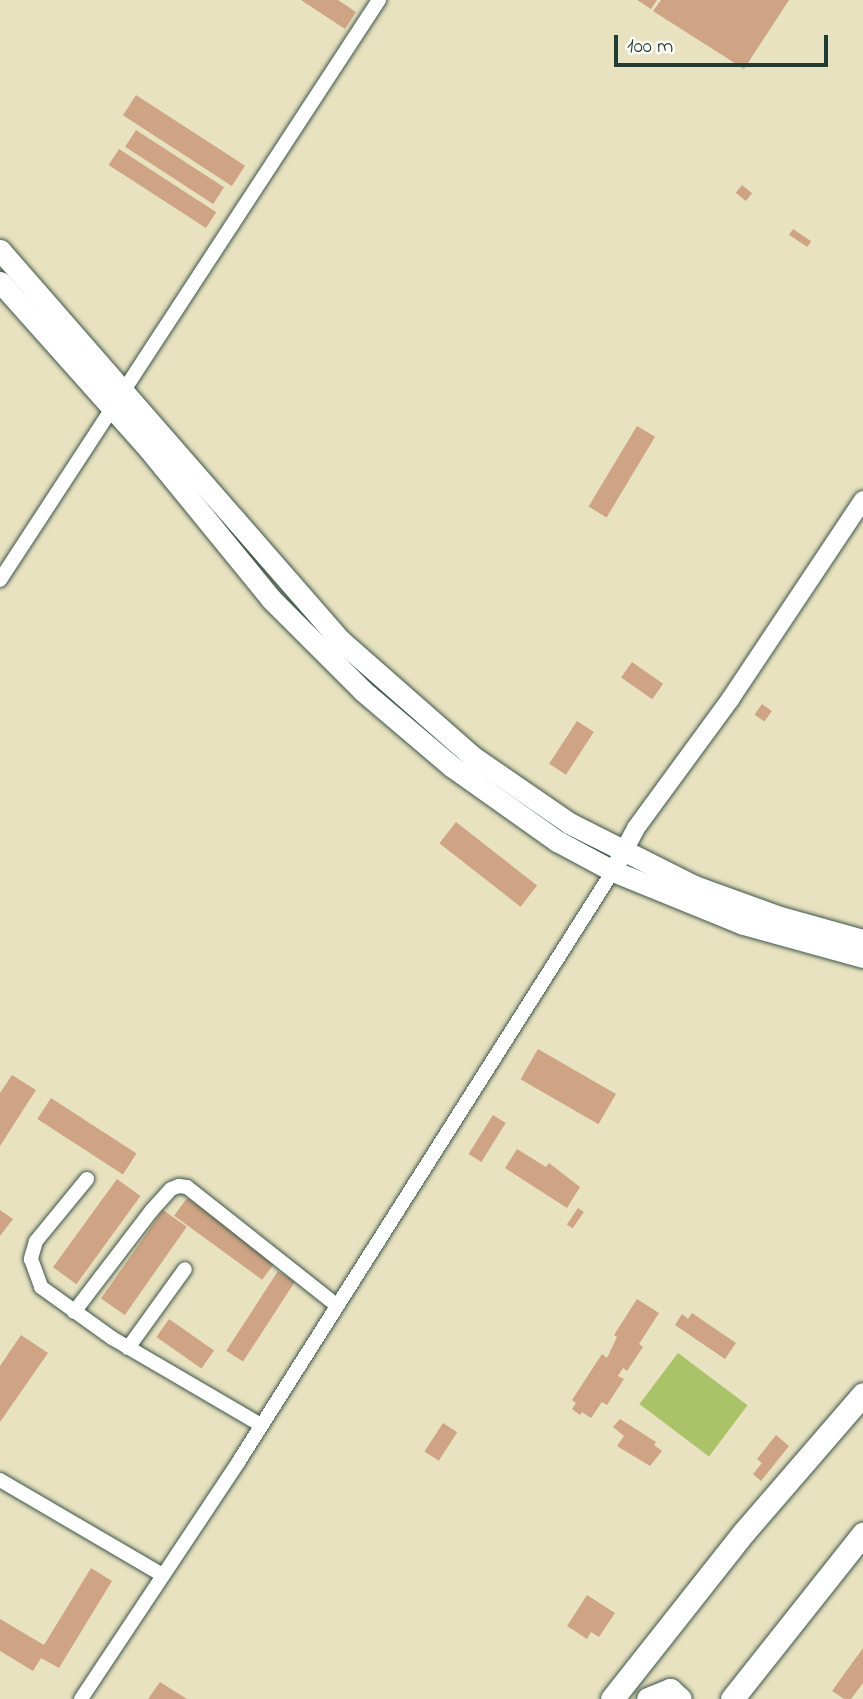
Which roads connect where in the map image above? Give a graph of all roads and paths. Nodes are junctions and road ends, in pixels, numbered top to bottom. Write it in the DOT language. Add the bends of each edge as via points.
graph roads {
  1 [pos="379,0"];
  2 [pos="0,250"];
  3 [pos="0,282"];
  4 [pos="118,401"];
  5 [pos="863,500"];
  6 [pos="0,580"];
  7 [pos="623,852"];
  8 [pos="613,871"];
  9 [pos="863,940"];
  10 [pos="863,957"];
  11 [pos="87,1179"];
  12 [pos="185,1269"];
  13 [pos="335,1304"];
  14 [pos="74,1312"];
  15 [pos="128,1348"];
  16 [pos="863,1394"];
  17 [pos="261,1426"];
  18 [pos="0,1480"];
  19 [pos="863,1534"];
  20 [pos="162,1574"];
  21 [pos="81,1699"];
  22 [pos="612,1699"];
  23 [pos="648,1699"];
  24 [pos="680,1699"];
  25 [pos="732,1699"];
  1 -- 4 [label="street"];
  2 -- 4 [label="main road"];
  3 -- 4 [label="main road"];
  4 -- 6 [label="street"];
  4 -- 7 [label="main road" via="379,679 510,784"];
  4 -- 8 [label="main road" via="271,599 363,691 511,810"];
  5 -- 7 [label="street"];
  7 -- 8 [label="street"];
  7 -- 9 [label="main road" via="739,904"];
  8 -- 10 [label="main road" via="743,924"];
  8 -- 13 [label="street"];
  11 -- 14 [label="street" via="36,1241 31,1259 41,1287"];
  12 -- 15 [label="street"];
  13 -- 14 [label="street" via="187,1186 179,1186 152,1210"];
  13 -- 17 [label="street"];
  14 -- 15 [label="street"];
  15 -- 17 [label="street"];
  16 -- 22 [label="highway" via="744,1532"];
  17 -- 20 [label="street"];
  18 -- 20 [label="street"];
  19 -- 25 [label="highway"];
  20 -- 21 [label="street"];
  23 -- 24 [label="highway" via="670,1690"];
}
